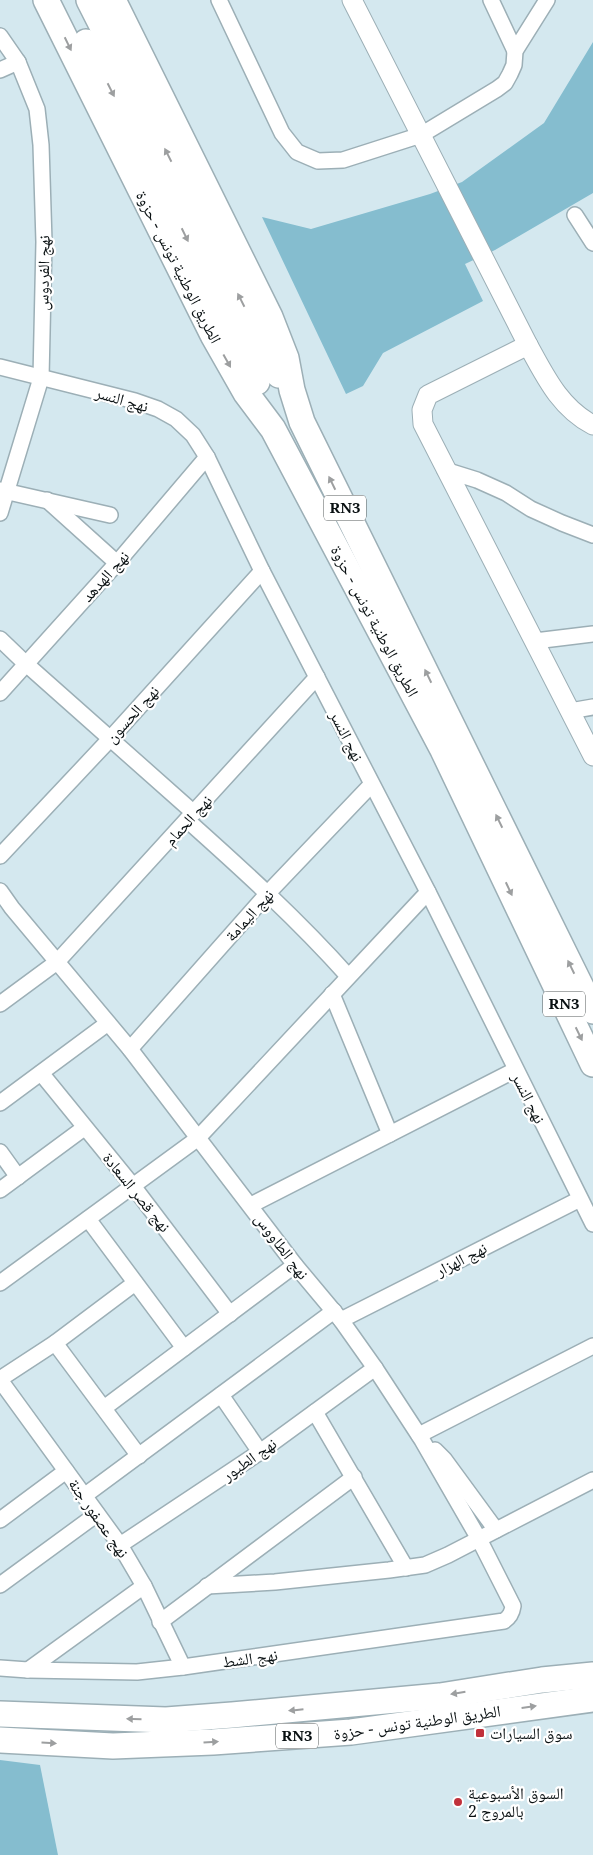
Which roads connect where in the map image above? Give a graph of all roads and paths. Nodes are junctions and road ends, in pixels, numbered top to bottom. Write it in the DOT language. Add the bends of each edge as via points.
graph roads {
  1 [pos="46,0"];
  2 [pos="65,0"];
  3 [pos="90,0"];
  4 [pos="113,0"];
  5 [pos="219,0"];
  6 [pos="352,0"];
  7 [pos="490,0"];
  8 [pos="547,0"];
  9 [pos="0,36"];
  10 [pos="515,51"];
  11 [pos="18,62"];
  12 [pos="0,70"];
  13 [pos="421,136"];
  14 [pos="575,215"];
  15 [pos="593,243"];
  16 [pos="528,345"];
  17 [pos="0,367"];
  18 [pos="41,378"];
  19 [pos="302,422"];
  20 [pos="593,425"];
  21 [pos="274,429"];
  22 [pos="207,457"];
  23 [pos="446,470"];
  24 [pos="3,491"];
  25 [pos="46,500"];
  26 [pos="0,513"];
  27 [pos="110,515"];
  28 [pos="593,535"];
  29 [pos="117,563"];
  30 [pos="262,571"];
  31 [pos="593,634"];
  32 [pos="0,639"];
  33 [pos="535,642"];
  34 [pos="25,664"];
  35 [pos="317,677"];
  36 [pos="0,693"];
  37 [pos="593,707"];
  38 [pos="570,711"];
  39 [pos="110,739"];
  40 [pos="593,756"];
  41 [pos="371,785"];
  42 [pos="190,816"];
  43 [pos="0,856"];
  44 [pos="0,891"];
  45 [pos="428,892"];
  46 [pos="268,893"];
  47 [pos="6,912"];
  48 [pos="57,962"];
  49 [pos="348,976"];
  50 [pos="332,994"];
  51 [pos="0,1004"];
  52 [pos="593,1011"];
  53 [pos="108,1023"];
  54 [pos="130,1049"];
  55 [pos="593,1064"];
  56 [pos="515,1070"];
  57 [pos="41,1073"];
  58 [pos="0,1102"];
  59 [pos="84,1128"];
  60 [pos="390,1134"];
  61 [pos="198,1139"];
  62 [pos="0,1152"];
  63 [pos="18,1177"];
  64 [pos="133,1186"];
  65 [pos="0,1190"];
  66 [pos="580,1199"];
  67 [pos="251,1205"];
  68 [pos="88,1219"];
  69 [pos="593,1224"];
  70 [pos="295,1265"];
  71 [pos="0,1283"];
  72 [pos="135,1283"];
  73 [pos="230,1314"];
  74 [pos="337,1315"];
  75 [pos="55,1343"];
  76 [pos="593,1346"];
  77 [pos="184,1348"];
  78 [pos="375,1368"];
  79 [pos="0,1379"];
  80 [pos="221,1395"];
  81 [pos="104,1408"];
  82 [pos="315,1412"];
  83 [pos="420,1437"];
  84 [pos="260,1452"];
  85 [pos="139,1456"];
  86 [pos="66,1471"];
  87 [pos="354,1477"];
  88 [pos="593,1480"];
  89 [pos="84,1496"];
  90 [pos="97,1514"];
  91 [pos="1,1518"];
  92 [pos="496,1530"];
  93 [pos="479,1539"];
  94 [pos="120,1546"];
  95 [pos="406,1568"];
  96 [pos="0,1584"];
  97 [pos="144,1586"];
  98 [pos="207,1586"];
  99 [pos="160,1622"];
  100 [pos="498,1622"];
  101 [pos="183,1667"];
  102 [pos="0,1668"];
  103 [pos="28,1670"];
  104 [pos="593,1675"];
  105 [pos="593,1699"];
  106 [pos="0,1714"];
  107 [pos="0,1740"];
  1 -- 21 [label="highway, الطريق الوطنية تونس - حزوة / RN3, one-way" via="213,336 242,386"];
  2 -- 21 [label="highway, one-way" via="255,378"];
  19 -- 3 [label="highway, one-way"];
  4 -- 19 [label="highway, الطريق الوطنية تونس - حزوة / RN3" via="274,324"];
  5 -- 13 [label="street" via="282,133 297,152 318,161 343,160"];
  6 -- 13 [label="street"];
  7 -- 10 [label="street"];
  8 -- 10 [label="street"];
  9 -- 11 [label="street, نهج الفردوس"];
  10 -- 13 [label="street" via="514,65 497,90"];
  11 -- 12 [label="street"];
  11 -- 18 [label="street, نهج الفردوس" via="36,109 41,145 44,242"];
  13 -- 16 [label="street"];
  14 -- 15 [label="street"];
  16 -- 20 [label="street" via="553,389 571,410"];
  16 -- 23 [label="street" via="428,394 422,410 423,424"];
  17 -- 18 [label="street, نهج النسر"];
  18 -- 22 [label="street, نهج النسر" via="135,401 158,410 176,419 193,434"];
  18 -- 24 [label="street, نهج الفردوس"];
  52 -- 19 [label="highway, الطريق الوطنية تونس - حزوة / RN3, one-way"];
  21 -- 55 [label="highway, الطريق الوطنية تونس - حزوة / RN3, one-way" via="443,750"];
  22 -- 29 [label="street, نهج الهدهد"];
  22 -- 30 [label="street, نهج النسر"];
  23 -- 28 [label="street" via="506,492 562,523"];
  23 -- 33 [label="street"];
  24 -- 25 [label="street"];
  24 -- 26 [label="street, نهج الفردوس"];
  25 -- 27 [label="street"];
  25 -- 29 [label="street"];
  29 -- 34 [label="street, نهج الهدهد"];
  30 -- 35 [label="street, نهج النسر"];
  30 -- 39 [label="street, نهج الحسون"];
  31 -- 33 [label="street"];
  32 -- 34 [label="street"];
  33 -- 38 [label="street"];
  34 -- 36 [label="street, نهج الهدهد"];
  34 -- 39 [label="street"];
  35 -- 41 [label="street, نهج النسر"];
  35 -- 42 [label="street, نهج الحمام"];
  37 -- 38 [label="street"];
  38 -- 40 [label="street"];
  39 -- 42 [label="street"];
  39 -- 43 [label="street, نهج الحسون"];
  41 -- 45 [label="street, نهج النسر"];
  41 -- 46 [label="street, نهج اليمامة"];
  42 -- 46 [label="street"];
  42 -- 48 [label="street, نهج الحمام"];
  44 -- 47 [label="street, نهج الطاووس"];
  45 -- 49 [label="street"];
  45 -- 56 [label="street, نهج النسر"];
  46 -- 49 [label="street"];
  46 -- 54 [label="street, نهج اليمامة"];
  47 -- 48 [label="street, نهج الطاووس"];
  48 -- 51 [label="street, نهج الحمام"];
  48 -- 53 [label="street, نهج الطاووس"];
  49 -- 50 [label="street"];
  50 -- 60 [label="street"];
  50 -- 61 [label="street"];
  53 -- 54 [label="street, نهج الطاووس"];
  53 -- 57 [label="street"];
  54 -- 61 [label="street, نهج الطاووس"];
  56 -- 60 [label="street"];
  56 -- 66 [label="street, نهج النسر"];
  57 -- 58 [label="street"];
  57 -- 59 [label="street, نهج قصر السعادة"];
  59 -- 63 [label="street"];
  59 -- 64 [label="street, نهج قصر السعادة"];
  60 -- 67 [label="street"];
  61 -- 64 [label="street"];
  61 -- 67 [label="street, نهج الطاووس"];
  62 -- 63 [label="street"];
  63 -- 65 [label="street"];
  64 -- 68 [label="street"];
  64 -- 73 [label="street, نهج قصر السعادة"];
  66 -- 69 [label="street, نهج النسر"];
  66 -- 74 [label="street, نهج الهزار"];
  67 -- 70 [label="street, نهج الطاووس"];
  68 -- 71 [label="street"];
  68 -- 72 [label="street"];
  70 -- 73 [label="street"];
  70 -- 74 [label="street, نهج الطاووس"];
  72 -- 75 [label="street"];
  72 -- 77 [label="street"];
  73 -- 77 [label="street"];
  74 -- 78 [label="street, نهج الطاووس"];
  74 -- 80 [label="street, نهج الهزار"];
  75 -- 79 [label="street"];
  75 -- 81 [label="street"];
  76 -- 83 [label="street"];
  77 -- 81 [label="street"];
  78 -- 82 [label="street, نهج الطيور"];
  78 -- 83 [label="street, نهج الطاووس"];
  79 -- 86 [label="street, نهج عصفور جنة"];
  80 -- 84 [label="street"];
  80 -- 85 [label="street, نهج الهزار"];
  81 -- 85 [label="street"];
  82 -- 84 [label="street, نهج الطيور"];
  82 -- 87 [label="street"];
  83 -- 92 [label="street" via="444,1459"];
  83 -- 93 [label="street, نهج الطاووس"];
  84 -- 94 [label="street, نهج الطيور"];
  85 -- 89 [label="street, نهج الهزار"];
  86 -- 89 [label="street, نهج عصفور جنة"];
  86 -- 91 [label="street"];
  87 -- 95 [label="street"];
  87 -- 98 [label="street"];
  88 -- 92 [label="street"];
  89 -- 90 [label="street, نهج عصفور جنة"];
  90 -- 94 [label="street, نهج عصفور جنة"];
  90 -- 96 [label="street"];
  92 -- 93 [label="street"];
  93 -- 95 [label="street" via="424,1564"];
  93 -- 100 [label="street, نهج الطاووس" via="513,1606 509,1617"];
  94 -- 97 [label="street, نهج عصفور جنة"];
  95 -- 98 [label="street"];
  97 -- 99 [label="street, نهج عصفور جنة"];
  97 -- 103 [label="street"];
  98 -- 99 [label="street"];
  99 -- 101 [label="street, نهج عصفور جنة"];
  100 -- 101 [label="street, نهج الشط"];
  101 -- 103 [label="street, نهج الشط" via="138,1672"];
  102 -- 103 [label="street, نهج الشط"];
  104 -- 106 [label="highway, الطريق الوطنية تونس - حزوة / RN3, one-way" via="431,1697 282,1712 185,1718"];
  107 -- 105 [label="highway, الطريق الوطنية تونس - حزوة / RN3, one-way" via="146,1746 268,1738 351,1732"];
}
